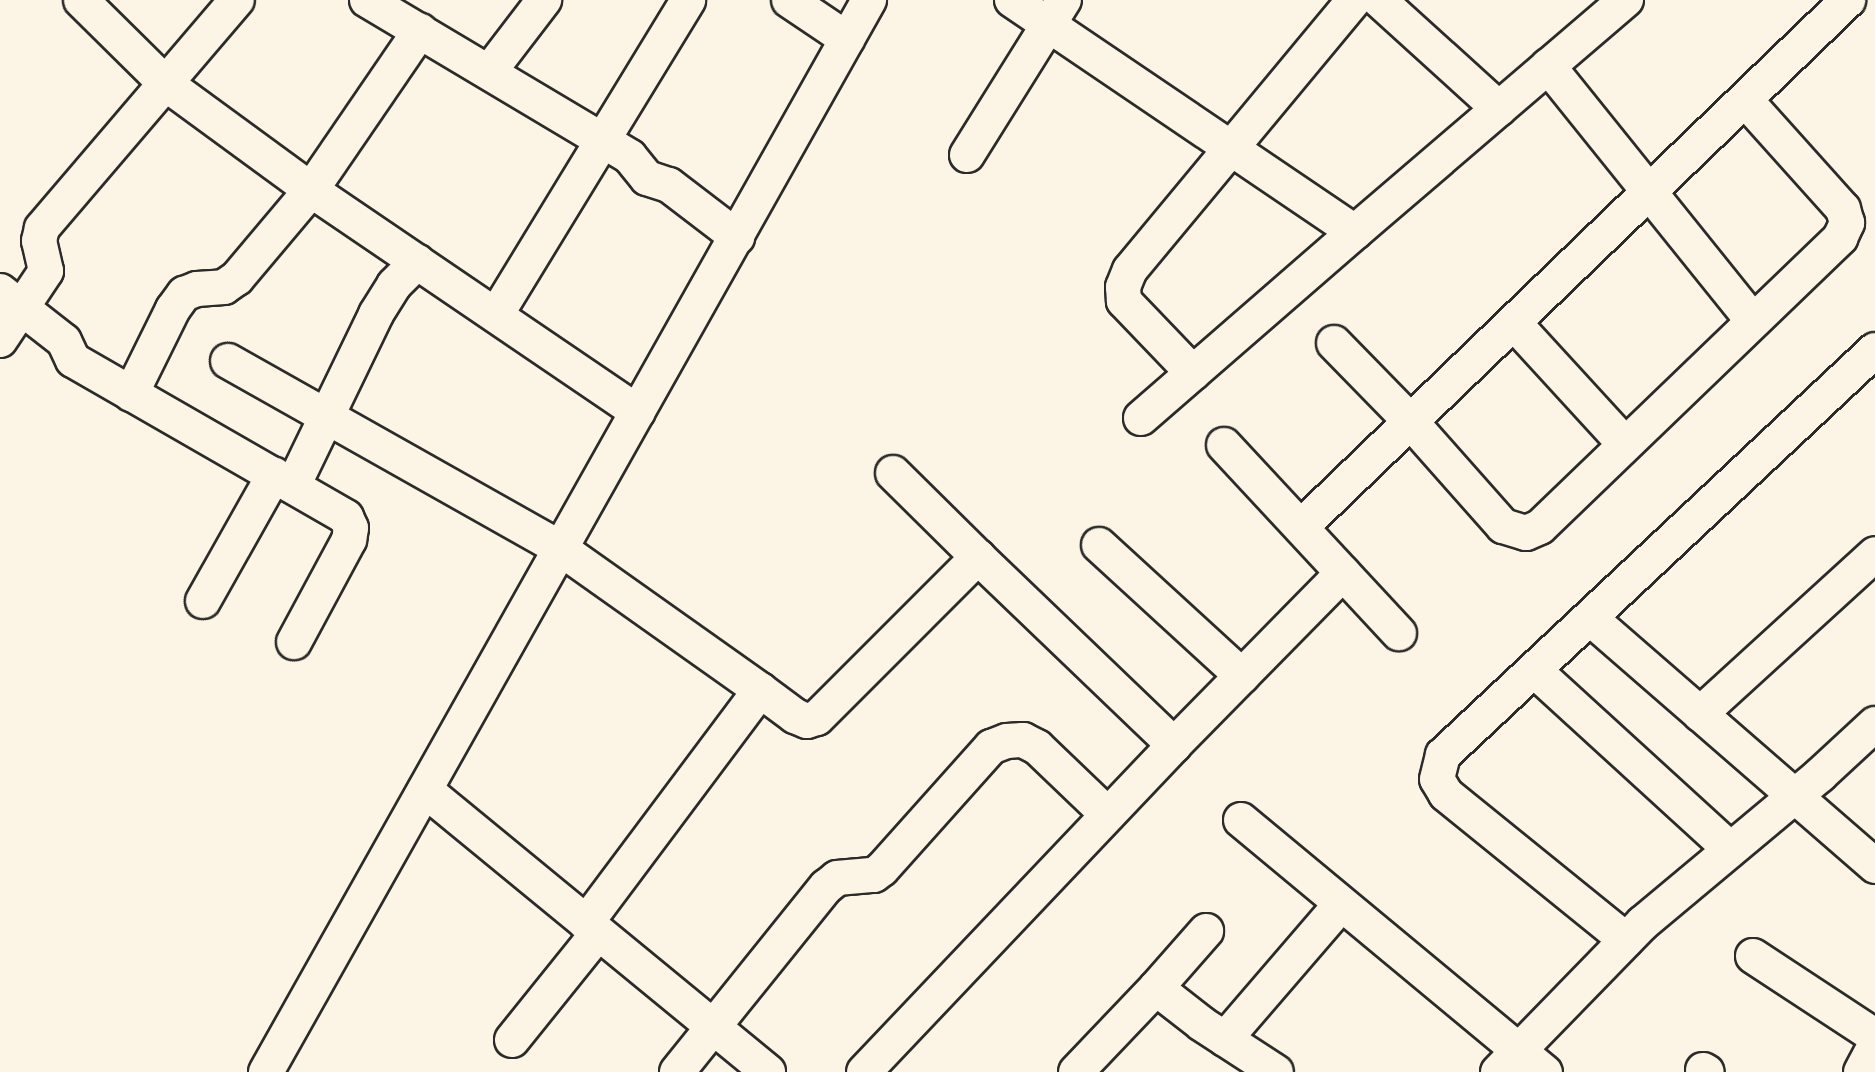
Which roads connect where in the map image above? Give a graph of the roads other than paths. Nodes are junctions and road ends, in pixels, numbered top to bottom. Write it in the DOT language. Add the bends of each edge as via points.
graph roads {
  1 [pos="237,0"];
  2 [pos="544,0"];
  3 [pos="688,0"];
  4 [pos="789,0"];
  5 [pos="869,0"];
  6 [pos="1012,0"];
  7 [pos="1354,0"];
  8 [pos="1379,0"];
  9 [pos="1626,0"];
  10 [pos="1848,0"];
  11 [pos="85,1"];
  12 [pos="1057,11"];
  13 [pos="396,12"];
  14 [pos="847,39"];
  15 [pos="1548,66"];
  16 [pos="489,72"];
  17 [pos="165,83"];
  18 [pos="1746,101"];
  19 [pos="1499,109"];
  20 [pos="603,140"];
  21 [pos="1231,147"];
  22 [pos="967,155"];
  23 [pos="311,190"];
  24 [pos="1650,193"];
  25 [pos="1355,232"];
  26 [pos="737,237"];
  27 [pos="417,262"];
  28 [pos="12,299"];
  29 [pos="496,315"];
  30 [pos="1753,321"];
  31 [pos="1514,323"];
  32 [pos="0,340"];
  33 [pos="1334,343"];
  34 [pos="1875,350"];
  35 [pos="228,361"];
  36 [pos="1193,373"];
  37 [pos="131,394"];
  38 [pos="638,412"];
  39 [pos="328,417"];
  40 [pos="1141,418"];
  41 [pos="1411,422"];
  42 [pos="1625,444"];
  43 [pos="1224,445"];
  44 [pos="893,473"];
  45 [pos="284,481"];
  46 [pos="1301,527"];
  47 [pos="1099,545"];
  48 [pos="561,549"];
  49 [pos="1875,554"];
  50 [pos="978,557"];
  51 [pos="1343,573"];
  52 [pos="203,601"];
  53 [pos="1590,618"];
  54 [pos="1399,633"];
  55 [pos="294,642"];
  56 [pos="1534,670"];
  57 [pos="1242,676"];
  58 [pos="760,690"];
  59 [pos="1700,714"];
  60 [pos="1875,724"];
  61 [pos="1174,745"];
  62 [pos="425,790"];
  63 [pos="1794,797"];
  64 [pos="1108,815"];
  65 [pos="1241,820"];
  66 [pos="1730,849"];
  67 [pos="1875,866"];
  68 [pos="1341,904"];
  69 [pos="592,928"];
  70 [pos="1206,931"];
  71 [pos="1626,940"];
  72 [pos="1753,956"];
  73 [pos="1156,988"];
  74 [pos="713,1027"];
  75 [pos="1225,1039"];
  76 [pos="512,1040"];
  77 [pos="1872,1051"];
  78 [pos="1508,1061"];
  79 [pos="266,1072"];
  80 [pos="677,1072"];
  81 [pos="768,1072"];
  82 [pos="864,1072"];
  83 [pos="1076,1072"];
  84 [pos="1276,1072"];
  85 [pos="1545,1072"];
  1 -- 17 [label="street"];
  2 -- 16 [label="street"];
  3 -- 20 [label="street"];
  4 -- 14 [label="street"];
  5 -- 14 [label="street"];
  6 -- 12 [label="street"];
  7 -- 21 [label="street"];
  8 -- 19 [label="street"];
  9 -- 15 [label="street"];
  10 -- 18 [label="street"];
  11 -- 17 [label="street"];
  12 -- 21 [label="street"];
  12 -- 22 [label="street"];
  13 -- 16 [label="street"];
  13 -- 23 [label="street"];
  14 -- 26 [label="street"];
  15 -- 19 [label="street"];
  15 -- 24 [label="street"];
  16 -- 20 [label="street"];
  17 -- 23 [label="street"];
  17 -- 28 [label="street" via="48,220 39,241 46,271"];
  18 -- 24 [label="street"];
  18 -- 30 [label="street" via="1843,209 1847,223 1827,252"];
  19 -- 25 [label="street"];
  20 -- 26 [label="street" via="630,157 647,178 669,185"];
  20 -- 29 [label="street"];
  21 -- 25 [label="street"];
  21 -- 36 [label="street" via="1130,270 1123,287 1124,301 1134,315"];
  23 -- 27 [label="street"];
  23 -- 37 [label="street" via="237,278 224,287 184,294"];
  24 -- 30 [label="street"];
  24 -- 31 [label="street"];
  25 -- 36 [label="street"];
  26 -- 38 [label="street"];
  27 -- 29 [label="street"];
  27 -- 39 [label="street" via="376,314"];
  28 -- 32 [label="street"];
  28 -- 37 [label="street" via="64,341 73,360"];
  29 -- 38 [label="street"];
  30 -- 42 [label="street"];
  31 -- 41 [label="street"];
  31 -- 42 [label="street"];
  33 -- 41 [label="street"];
  34 -- 53 [label="street"];
  35 -- 39 [label="street"];
  36 -- 40 [label="street"];
  37 -- 45 [label="street"];
  38 -- 48 [label="street"];
  39 -- 45 [label="street"];
  39 -- 48 [label="street"];
  41 -- 42 [label="street" via="1503,526 1526,533 1540,527"];
  41 -- 46 [label="street"];
  43 -- 46 [label="street"];
  44 -- 50 [label="street"];
  45 -- 52 [label="street"];
  45 -- 55 [label="street" via="346,517 351,528"];
  46 -- 51 [label="street"];
  47 -- 57 [label="street"];
  48 -- 58 [label="street"];
  48 -- 62 [label="street"];
  49 -- 59 [label="street"];
  50 -- 58 [label="street" via="817,718 795,716"];
  50 -- 61 [label="street"];
  51 -- 54 [label="street"];
  51 -- 57 [label="street"];
  53 -- 56 [label="street"];
  53 -- 59 [label="street"];
  56 -- 66 [label="street"];
  56 -- 71 [label="street" via="1443,755 1437,779 1446,794"];
  57 -- 61 [label="street"];
  58 -- 69 [label="street"];
  59 -- 63 [label="street"];
  60 -- 63 [label="street"];
  61 -- 64 [label="street"];
  62 -- 69 [label="street"];
  62 -- 79 [label="street"];
  63 -- 66 [label="street"];
  63 -- 67 [label="street"];
  64 -- 74 [label="street" via="1037,747 1023,740 991,747 882,869 874,875 837,878 826,887"];
  64 -- 82 [label="street"];
  65 -- 68 [label="street"];
  66 -- 71 [label="street"];
  68 -- 75 [label="street"];
  68 -- 78 [label="street"];
  69 -- 74 [label="street"];
  69 -- 76 [label="street"];
  70 -- 73 [label="street"];
  71 -- 78 [label="street"];
  72 -- 77 [label="street"];
  73 -- 75 [label="street"];
  73 -- 83 [label="street"];
  74 -- 80 [label="street"];
  74 -- 81 [label="street"];
  75 -- 84 [label="street"];
  78 -- 85 [label="street"];
}
